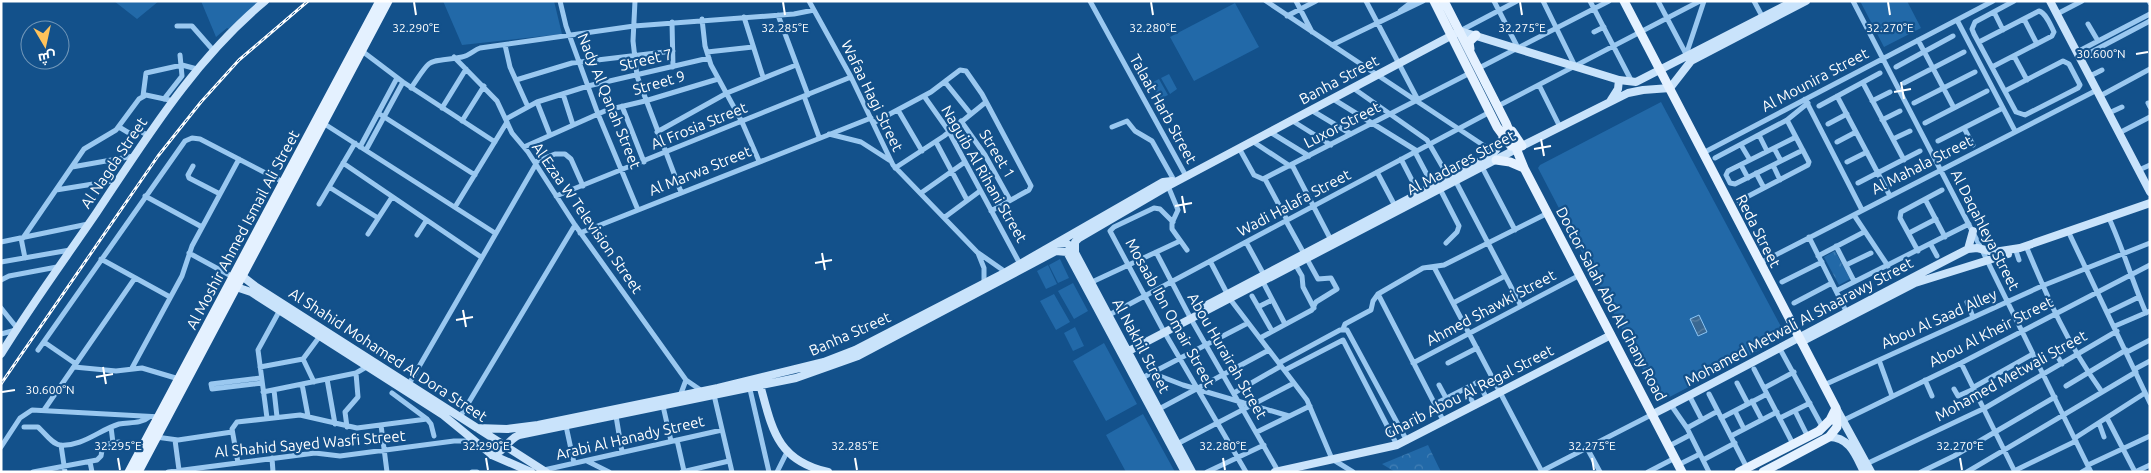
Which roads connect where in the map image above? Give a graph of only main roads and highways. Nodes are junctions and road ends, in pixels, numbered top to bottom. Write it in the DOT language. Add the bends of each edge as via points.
graph roads {
  1 [pos="265,1"];
  2 [pos="380,1"];
  3 [pos="388,1"];
  4 [pos="1434,1"];
  5 [pos="1444,1"];
  6 [pos="1624,1"];
  7 [pos="1794,1"];
  8 [pos="1806,1"];
  9 [pos="2050,1"];
  10 [pos="1764,20"];
  11 [pos="1455,33"];
  12 [pos="1476,35"];
  13 [pos="1470,49"];
  14 [pos="1475,71"];
  15 [pos="1661,71"];
  16 [pos="1618,80"];
  17 [pos="1670,88"];
  18 [pos="1605,104"];
  19 [pos="1506,123"];
  20 [pos="1504,138"];
  21 [pos="1518,148"];
  22 [pos="1495,156"];
  23 [pos="1524,168"];
  24 [pos="1452,178"];
  25 [pos="1436,188"];
  26 [pos="2150,192"];
  27 [pos="2150,198"];
  28 [pos="2150,203"];
  29 [pos="2127,209"];
  30 [pos="271,212"];
  31 [pos="1971,228"];
  32 [pos="1072,239"];
  33 [pos="1058,243"];
  34 [pos="2021,248"];
  35 [pos="1968,249"];
  36 [pos="1979,249"];
  37 [pos="1071,252"];
  38 [pos="1305,257"];
  39 [pos="1976,264"];
  40 [pos="1934,266"];
  41 [pos="1008,274"];
  42 [pos="1938,275"];
  43 [pos="238,276"];
  44 [pos="1264,278"];
  45 [pos="236,287"];
  46 [pos="949,306"];
  47 [pos="282,307"];
  48 [pos="1611,335"];
  49 [pos="325,336"];
  50 [pos="1799,340"];
  51 [pos="1124,351"];
  52 [pos="1,354"];
  53 [pos="759,382"];
  54 [pos="749,384"];
  55 [pos="1836,408"];
  56 [pos="445,412"];
  57 [pos="1653,414"];
  58 [pos="158,417"];
  59 [pos="1825,427"];
  60 [pos="476,428"];
  61 [pos="1832,435"];
  62 [pos="505,446"];
  63 [pos="492,455"];
  64 [pos="1679,467"];
  65 [pos="1864,467"];
  66 [pos="518,469"];
  67 [pos="1743,470"];
  68 [pos="544,471"];
  69 [pos="1277,471"];
  70 [pos="130,472"];
  71 [pos="138,472"];
  72 [pos="531,472"];
  73 [pos="828,472"];
  74 [pos="1185,472"];
  75 [pos="1192,472"];
  76 [pos="1763,472"];
  77 [pos="1871,472"];
  1 -- 52 [label="main road, Al Nagda Street" via="197,69 57,267"];
  2 -- 30 [label="main road, Al Moshir Ahmed Ismail Ali Street" via="283,182"];
  3 -- 30 [label="main road, Al Moshir Ahmed Ismail Ali Street"];
  4 -- 11 [label="main road, Doctor Salah Abd Al Ghany Road"];
  5 -- 11 [label="main road, Doctor Salah Abd Al Ghany Road"];
  6 -- 15 [label="main road, Reda Street"];
  7 -- 10 [label="main road"];
  8 -- 10 [label="main road"];
  9 -- 26 [label="main road"];
  10 -- 15 [label="main road"];
  10 -- 17 [label="main road" via="1691,61"];
  11 -- 12 [label="main road"];
  11 -- 13 [label="main road, Doctor Salah Abd Al Ghany Road"];
  11 -- 14 [label="main road, Doctor Salah Abd Al Ghany Road"];
  11 -- 32 [label="main road, Banha Street" via="1186,176 1172,183 1163,182"];
  12 -- 13 [label="main road" via="1469,42"];
  12 -- 16 [label="main road"];
  13 -- 14 [label="main road, Doctor Salah Abd Al Ghany Road"];
  14 -- 19 [label="main road, Doctor Salah Abd Al Ghany Road"];
  14 -- 20 [label="main road, Doctor Salah Abd Al Ghany Road" via="1490,112"];
  15 -- 16 [label="main road" via="1641,81"];
  15 -- 17 [label="main road, Reda Street"];
  16 -- 18 [label="main road" via="1617,93"];
  17 -- 18 [label="main road, Al Madares Street" via="1633,91"];
  17 -- 50 [label="main road, Reda Street"];
  18 -- 21 [label="main road, Al Madares Street"];
  19 -- 20 [label="main road, Al Madares Street"];
  19 -- 21 [label="main road, Doctor Salah Abd Al Ghany Road"];
  20 -- 21 [label="main road, Doctor Salah Abd Al Ghany Road"];
  20 -- 22 [label="main road, Al Madares Street"];
  21 -- 22 [label="main road, Al Madares Street" via="1506,155"];
  21 -- 23 [label="main road, Doctor Salah Abd Al Ghany Road"];
  22 -- 23 [label="main road"];
  22 -- 24 [label="main road, Al Madares Street"];
  22 -- 24 [label="main road, Al Madares Street" via="1482,167"];
  23 -- 48 [label="main road, Doctor Salah Abd Al Ghany Road"];
  24 -- 25 [label="main road, Al Madares Street"];
  25 -- 38 [label="main road, Al Madares Street"];
  25 -- 38 [label="main road, Al Madares Street" via="1395,206"];
  27 -- 29 [label="main road, Mohamed Metwali Al Shaarawy Street"];
  28 -- 29 [label="main road, Mohamed Metwali Al Shaarawy Street"];
  29 -- 34 [label="main road, Mohamed Metwali Al Shaarawy Street"];
  30 -- 43 [label="main road, Al Moshir Ahmed Ismail Ali Street"];
  31 -- 35 [label="main road"];
  32 -- 33 [label="main road, Banha Street"];
  32 -- 37 [label="main road"];
  33 -- 37 [label="main road" via="1068,244"];
  33 -- 41 [label="main road, Banha Street"];
  34 -- 36 [label="main road, Mohamed Metwali Al Shaarawy Street" via="1997,252"];
  34 -- 39 [label="main road, Mohamed Metwali Al Shaarawy Street"];
  35 -- 36 [label="main road, Mohamed Metwali Al Shaarawy Street"];
  35 -- 40 [label="main road, Mohamed Metwali Al Shaarawy Street"];
  36 -- 39 [label="main road"];
  37 -- 41 [label="main road, Banha Street" via="1056,251"];
  37 -- 51 [label="main road, Al Nakhil Street"];
  37 -- 51 [label="main road, Al Nakhil Street" via="1092,282"];
  38 -- 44 [label="main road, Al Madares Street"];
  38 -- 44 [label="main road, Al Madares Street"];
  39 -- 42 [label="main road, Mohamed Metwali Al Shaarawy Street"];
  40 -- 42 [label="main road"];
  40 -- 50 [label="main road, Mohamed Metwali Al Shaarawy Street" via="1846,311"];
  41 -- 46 [label="main road, Banha Street"];
  41 -- 46 [label="main road, Banha Street" via="984,283"];
  42 -- 50 [label="main road, Mohamed Metwali Al Shaarawy Street" via="1912,284"];
  43 -- 45 [label="main road, Al Moshir Ahmed Ismail Ali Street"];
  43 -- 47 [label="main road, Al Shahid Mohamed Al Dora Street"];
  43 -- 58 [label="main road, Al Moshir Ahmed Ismail Ali Street"];
  44 -- 51 [label="main road, Al Madares Street"];
  45 -- 47 [label="main road, Al Shahid Mohamed Al Dora Street"];
  45 -- 58 [label="main road, Al Moshir Ahmed Ismail Ali Street"];
  46 -- 53 [label="main road, Banha Street" via="845,355"];
  47 -- 49 [label="main road, Al Shahid Mohamed Al Dora Street"];
  48 -- 57 [label="main road, Doctor Salah Abd Al Ghany Road"];
  48 -- 69 [label="main road, Gharib Abou Al Regal Street" via="1407,441"];
  49 -- 56 [label="main road, Al Shahid Mohamed Al Dora Street"];
  49 -- 56 [label="main road, Al Shahid Mohamed Al Dora Street" via="409,384"];
  50 -- 55 [label="main road, Reda Street"];
  50 -- 57 [label="main road, Mohamed Metwali Al Shaarawy Street"];
  51 -- 74 [label="main road, Al Nakhil Street"];
  51 -- 75 [label="main road, Al Nakhil Street"];
  53 -- 54 [label="main road, Banha Street"];
  53 -- 73 [label="main road" via="773,431 787,452 799,462"];
  54 -- 60 [label="main road, Banha Street" via="538,426"];
  54 -- 62 [label="main road, Banha Street" via="714,395 519,434"];
  55 -- 59 [label="main road"];
  55 -- 61 [label="main road" via="1838,421"];
  55 -- 65 [label="main road, Reda Street"];
  56 -- 60 [label="main road, Al Shahid Mohamed Al Dora Street"];
  56 -- 63 [label="main road, Al Shahid Mohamed Al Dora Street"];
  57 -- 64 [label="main road, Doctor Salah Abd Al Ghany Road"];
  58 -- 70 [label="main road, Al Moshir Ahmed Ismail Ali Street"];
  58 -- 71 [label="main road, Al Moshir Ahmed Ismail Ali Street" via="156,437"];
  59 -- 61 [label="main road" via="1832,427"];
  59 -- 67 [label="main road"];
  60 -- 62 [label="main road, Al Shahid Mohamed Al Dora Street"];
  61 -- 65 [label="main road, Reda Street" via="1847,443"];
  61 -- 76 [label="main road"];
  62 -- 63 [label="main road, Banha Street"];
  62 -- 68 [label="main road, Al Shahid Mohamed Al Dora Street"];
  63 -- 66 [label="main road, Al Shahid Mohamed Al Dora Street"];
  65 -- 77 [label="main road, Reda Street"];
  66 -- 72 [label="main road, Al Shahid Mohamed Al Dora Street"];
}
